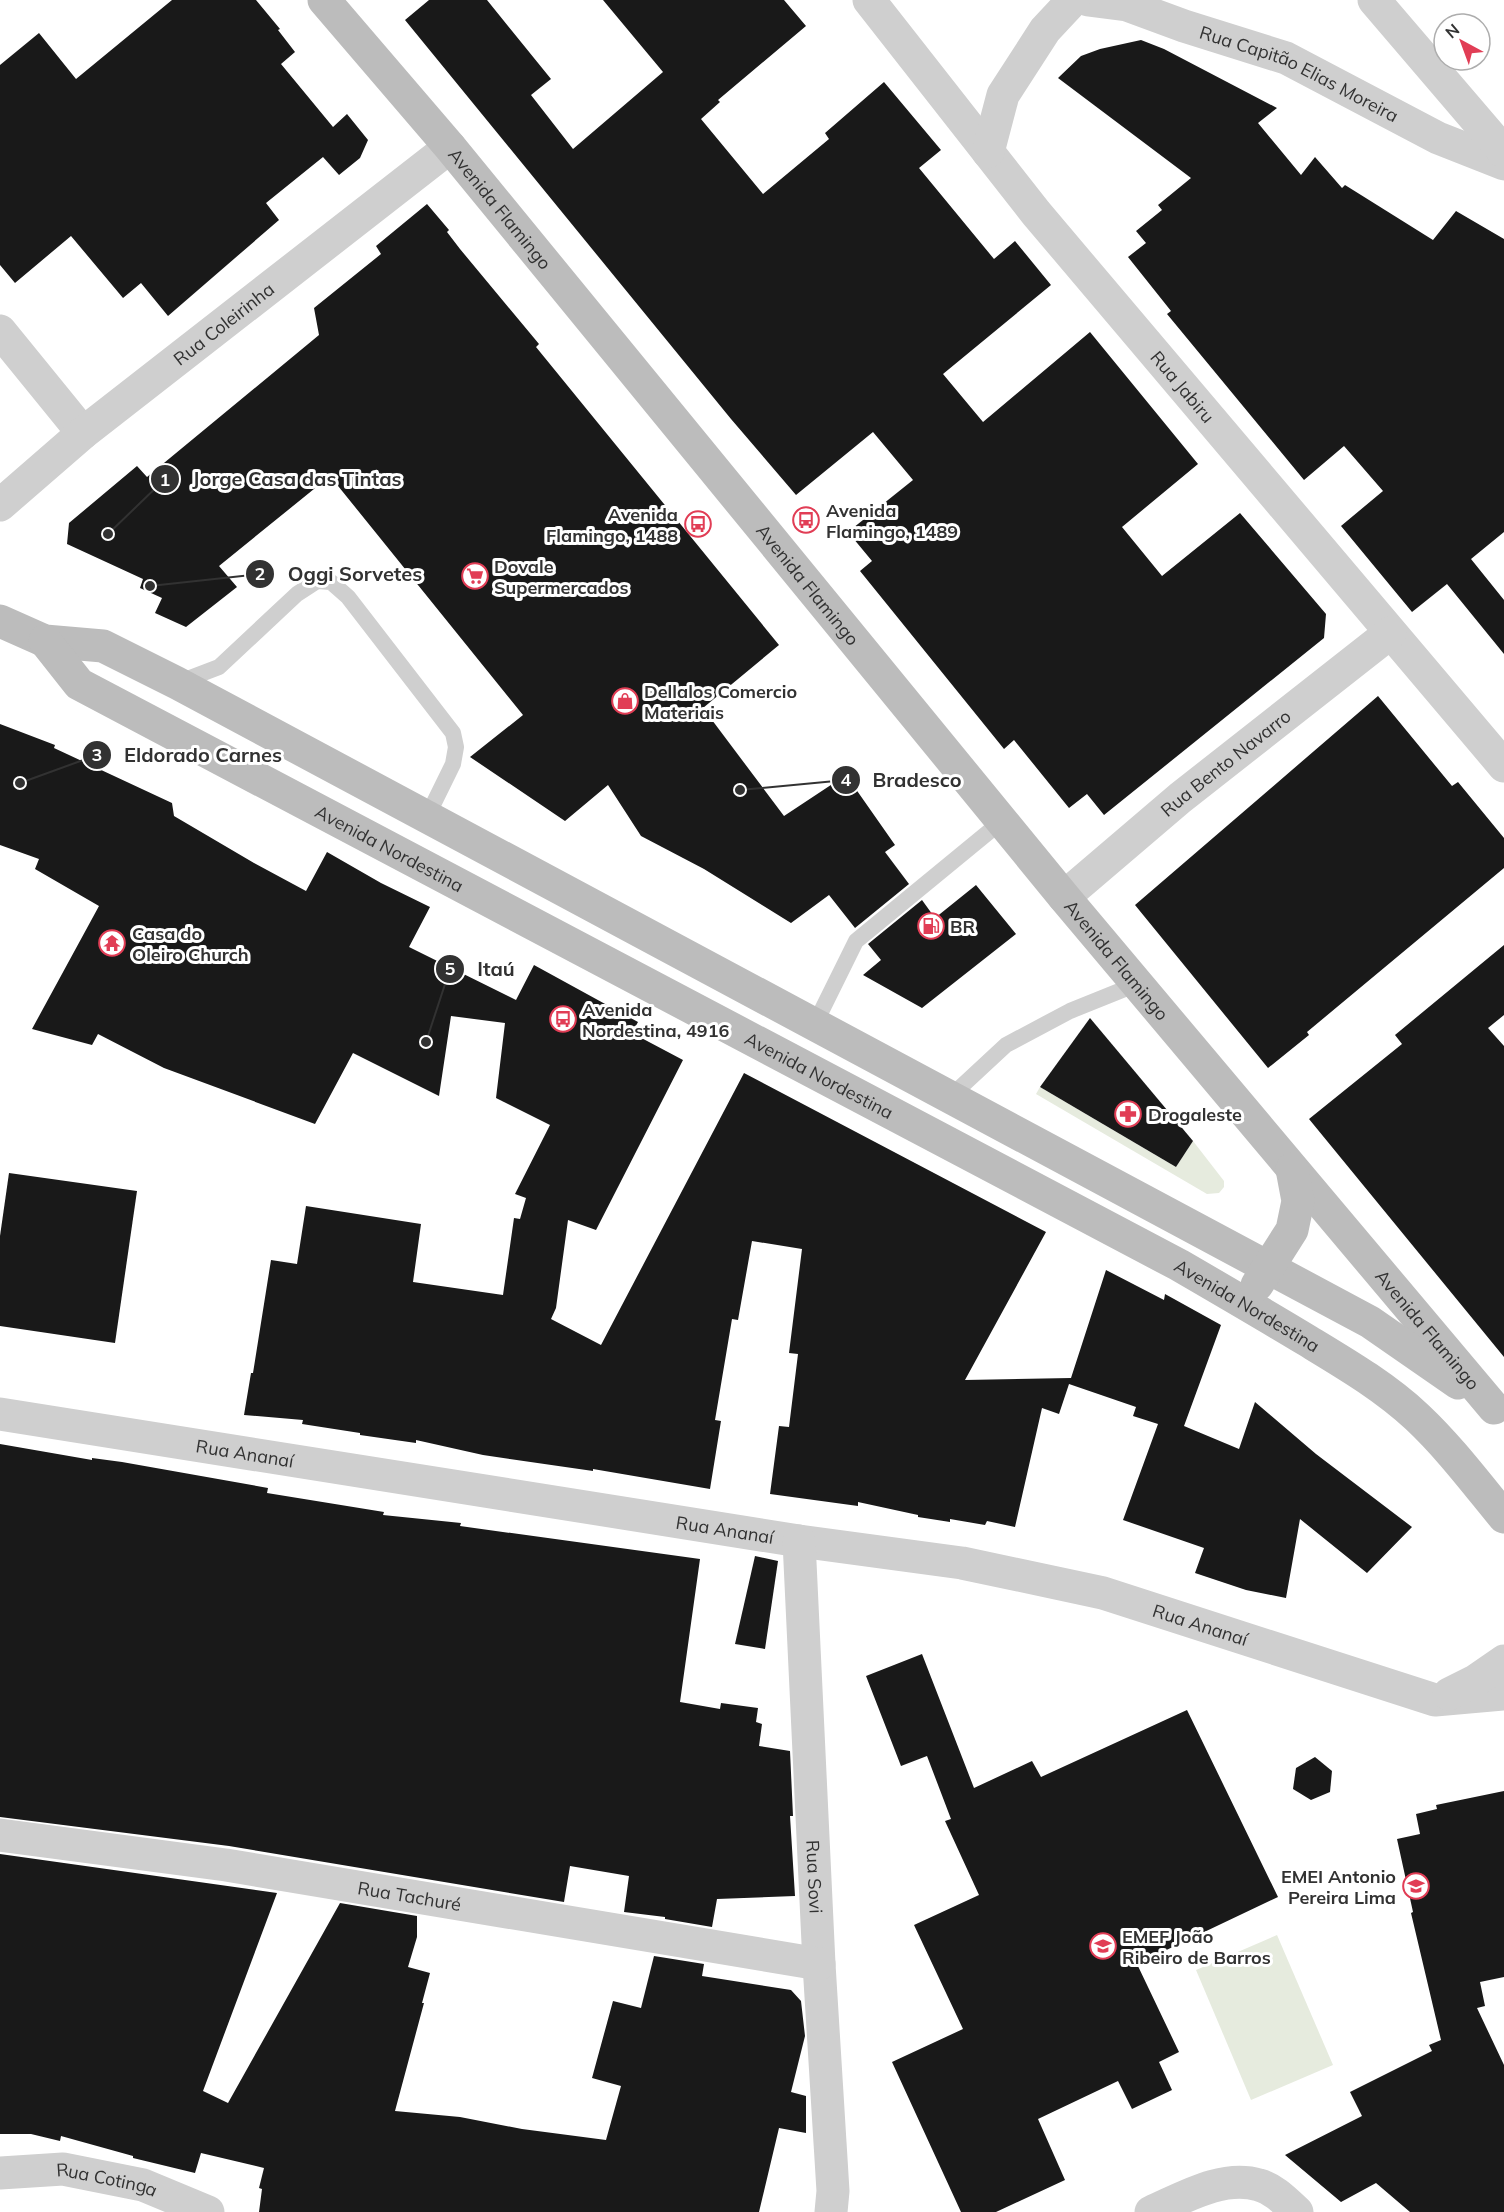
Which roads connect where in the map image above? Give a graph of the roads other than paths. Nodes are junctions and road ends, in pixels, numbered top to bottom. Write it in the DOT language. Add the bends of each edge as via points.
graph roads {
  1 [pos="324,0"];
  2 [pos="869,0"];
  3 [pos="1073,0"];
  4 [pos="1088,0"];
  5 [pos="1374,0"];
  6 [pos="450,147"];
  7 [pos="988,152"];
  8 [pos="1504,152"];
  9 [pos="1504,164"];
  10 [pos="0,331"];
  11 [pos="83,433"];
  12 [pos="0,505"];
  13 [pos="0,621"];
  14 [pos="1390,633"];
  15 [pos="45,641"];
  16 [pos="177,683"];
  17 [pos="1504,766"];
  18 [pos="427,817"];
  19 [pos="1002,821"];
  20 [pos="1064,897"];
  21 [pos="1137,984"];
  22 [pos="815,1024"];
  23 [pos="950,1097"];
  24 [pos="1292,1169"];
  25 [pos="1267,1268"];
  26 [pos="1246,1304"];
  27 [pos="0,1414"];
  28 [pos="1499,1414"];
  29 [pos="1504,1517"];
  30 [pos="799,1541"];
  31 [pos="1504,1661"];
  32 [pos="1504,1694"];
  33 [pos="1435,1700"];
  34 [pos="0,1835"];
  35 [pos="819,1964"];
  36 [pos="0,2173"];
  37 [pos="208,2212"];
  38 [pos="831,2212"];
  39 [pos="1151,2212"];
  40 [pos="1297,2212"];
  1 -- 6 [label="main road, Avenida Flamingo"];
  2 -- 7 [label="street, Rua Jabiru"];
  3 -- 7 [label="street" via="1045,30 1002,95"];
  4 -- 9 [label="street, Rua Capitão Elias Moreira" via="1127,5 1286,58 1438,138"];
  5 -- 8 [label="street"];
  6 -- 11 [label="street, Rua Coleirinha"];
  6 -- 19 [label="main road, Avenida Flamingo"];
  7 -- 14 [label="street, Rua Jabiru"];
  10 -- 11 [label="street"];
  11 -- 12 [label="street, Rua Coleirinha"];
  13 -- 15 [label="main road, Avenida Nordestina"];
  14 -- 17 [label="street, Rua Jabiru"];
  14 -- 20 [label="street, Rua Bento Navarro" via="1180,798"];
  15 -- 16 [label="main road, Avenida Nordestina" via="104,646"];
  15 -- 26 [label="main road, Avenida Nordestina" via="79,684 1179,1265"];
  16 -- 18 [label="main road, Avenida Nordestina"];
  16 -- 18 [label="lane" via="219,667 297,594 317,581 331,582 348,597 453,733 453,764"];
  18 -- 22 [label="main road, Avenida Nordestina"];
  19 -- 20 [label="main road, Avenida Flamingo"];
  19 -- 22 [label="lane" via="856,941"];
  20 -- 21 [label="main road, Avenida Flamingo"];
  21 -- 23 [label="lane" via="1070,1011 1006,1045"];
  21 -- 24 [label="main road, Avenida Flamingo"];
  22 -- 23 [label="main road, Avenida Nordestina"];
  23 -- 25 [label="main road, Avenida Nordestina"];
  24 -- 25 [label="main road, Avenida Flamingo" via="1298,1201 1292,1230"];
  24 -- 28 [label="main road, Avenida Flamingo"];
  25 -- 26 [label="main road, Avenida Flamingo"];
  25 -- 28 [label="main road, Avenida Nordestina" via="1370,1322"];
  26 -- 29 [label="main road, Avenida Nordestina" via="1344,1363 1416,1417"];
  27 -- 30 [label="street, Rua Ananaí"];
  30 -- 33 [label="street, Rua Ananaí" via="962,1563 1103,1593"];
  30 -- 35 [label="street, Rua Sovi"];
  31 -- 33 [label="street" via="1475,1681"];
  32 -- 33 [label="street, Rua Ananaí"];
  34 -- 35 [label="street, Rua Tachuré" via="225,1865"];
  35 -- 38 [label="street, Rua Sovi" via="833,2191"];
  36 -- 37 [label="street, Rua Cotinga" via="63,2169 143,2185"];
  39 -- 40 [label="street" via="1231,2181 1260,2185"];
}
